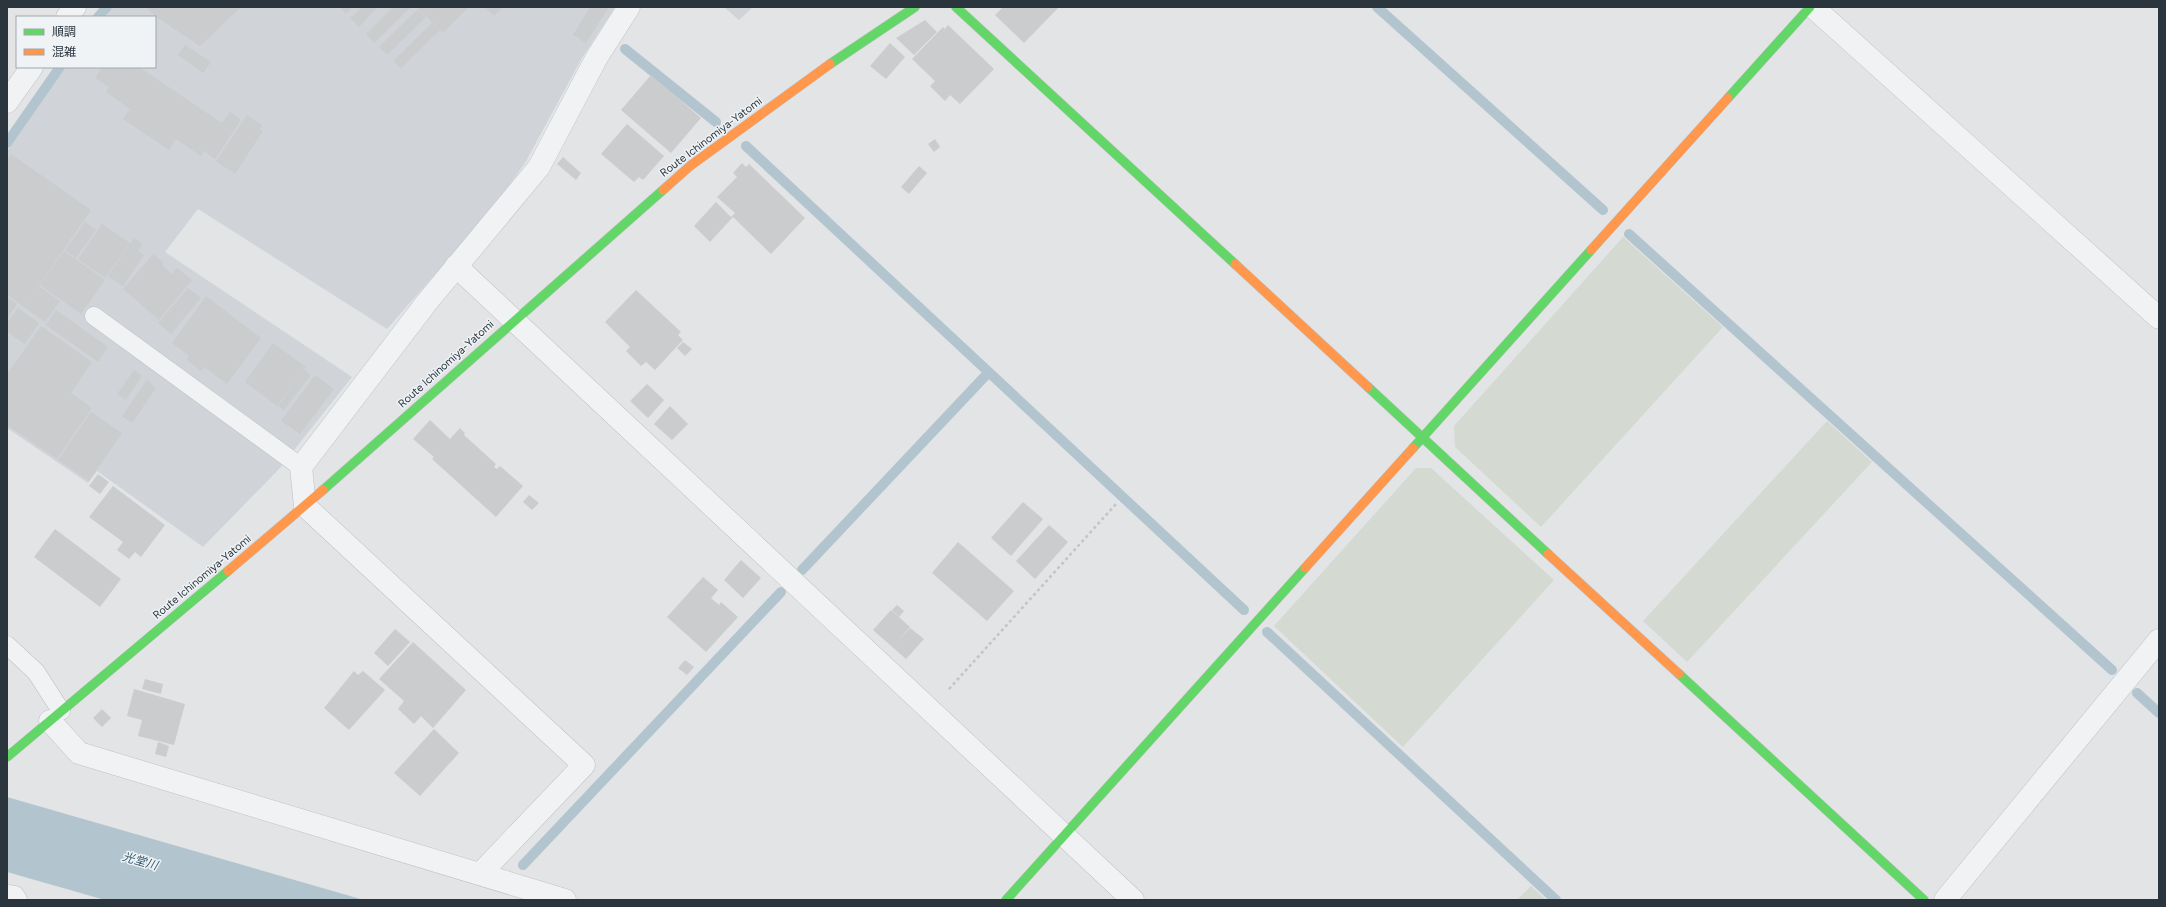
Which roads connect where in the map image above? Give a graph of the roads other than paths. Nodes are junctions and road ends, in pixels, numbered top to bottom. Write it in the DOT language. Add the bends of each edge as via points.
graph roads {
  1 [pos="75,7"];
  2 [pos="629,7"];
  3 [pos="915,7"];
  4 [pos="956,7"];
  5 [pos="1812,7"];
  6 [pos="68,16"];
  7 [pos="31,68"];
  8 [pos="7,102"];
  9 [pos="456,266"];
  10 [pos="94,316"];
  11 [pos="2159,318"];
  12 [pos="513,320"];
  13 [pos="1423,438"];
  14 [pos="301,467"];
  15 [pos="305,506"];
  16 [pos="2159,640"];
  17 [pos="7,645"];
  18 [pos="56,716"];
  19 [pos="7,757"];
  20 [pos="1063,835"];
  21 [pos="480,874"];
  22 [pos="7,896"];
  23 [pos="16,900"];
  24 [pos="565,900"];
  25 [pos="1006,900"];
  26 [pos="1133,900"];
  27 [pos="1924,900"];
  28 [pos="1945,900"];
  1 -- 6 [label="street"];
  2 -- 9 [label="street" via="597,57 539,167"];
  3 -- 12 [label="street, Route Ichinomiya-Yatomi" via="830,64 690,166"];
  4 -- 13 [label="street"];
  5 -- 11 [label="street"];
  5 -- 13 [label="street"];
  7 -- 8 [label="street"];
  9 -- 12 [label="street"];
  9 -- 14 [label="street"];
  10 -- 14 [label="lane"];
  12 -- 15 [label="street, Route Ichinomiya-Yatomi"];
  12 -- 20 [label="street"];
  13 -- 20 [label="street"];
  13 -- 27 [label="street"];
  14 -- 15 [label="street"];
  15 -- 18 [label="street, Route Ichinomiya-Yatomi"];
  15 -- 21 [label="street" via="584,765"];
  16 -- 28 [label="street"];
  17 -- 18 [label="lane" via="36,672"];
  18 -- 19 [label="street, Route Ichinomiya-Yatomi"];
  18 -- 21 [label="street" via="79,753"];
  20 -- 25 [label="street"];
  20 -- 26 [label="street"];
  21 -- 24 [label="street"];
  22 -- 23 [label="street"];
}
